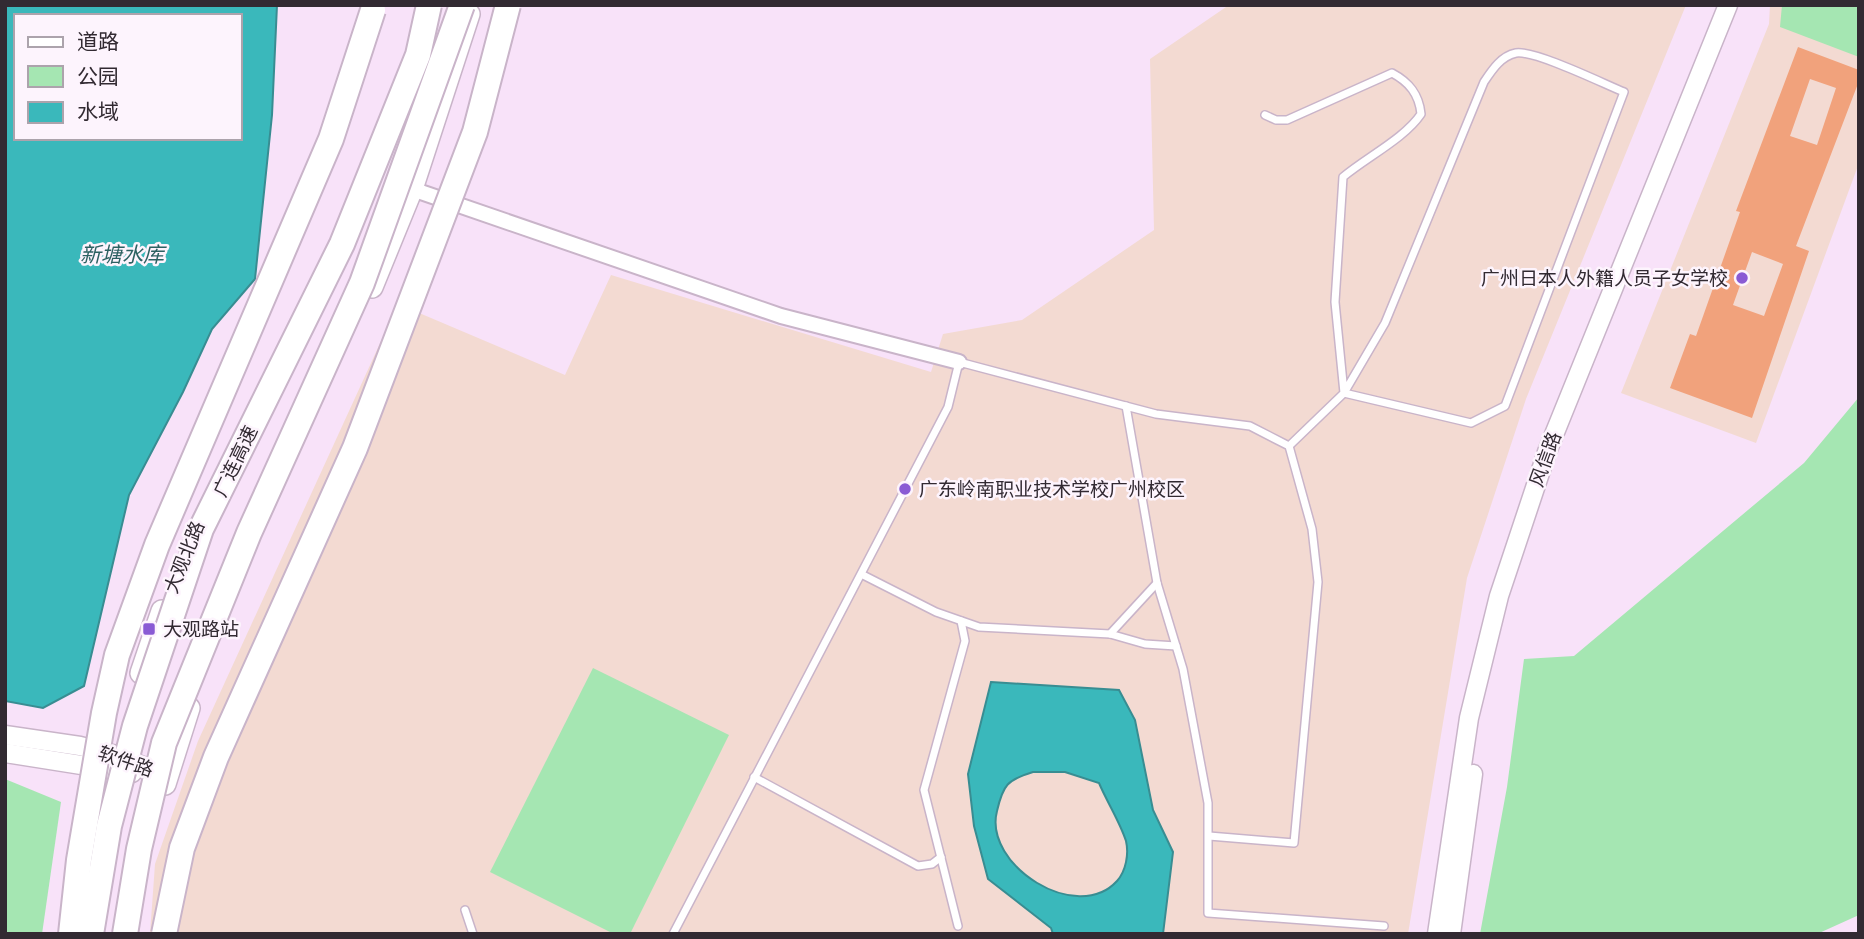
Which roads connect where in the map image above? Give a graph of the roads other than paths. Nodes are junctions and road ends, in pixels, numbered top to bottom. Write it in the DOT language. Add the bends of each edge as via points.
graph roads {
  1 [pos="420,5"];
  2 [pos="429,5"];
  3 [pos="461,5"];
  4 [pos="471,5"];
  5 [pos="508,5"];
  6 [pos="1728,5"];
  7 [pos="1739,5"];
  8 [pos="373,10"];
  9 [pos="1265,115"];
  10 [pos="412,189"];
  11 [pos="959,362"];
  12 [pos="1344,393"];
  13 [pos="1126,406"];
  14 [pos="1289,446"];
  15 [pos="863,575"];
  16 [pos="1157,583"];
  17 [pos="961,621"];
  18 [pos="1110,635"];
  19 [pos="1176,646"];
  20 [pos="5,735"];
  21 [pos="5,753"];
  22 [pos="114,763"];
  23 [pos="167,776"];
  24 [pos="754,777"];
  25 [pos="1209,836"];
  26 [pos="941,857"];
  27 [pos="465,910"];
  28 [pos="958,926"];
  29 [pos="1384,926"];
  30 [pos="71,934"];
  31 [pos="82,934"];
  32 [pos="91,934"];
  33 [pos="125,934"];
  34 [pos="135,934"];
  35 [pos="164,934"];
  36 [pos="473,934"];
  37 [pos="673,934"];
  38 [pos="1437,934"];
  39 [pos="1451,934"];
  1 -- 22 [label="main road, 大观北路" via="358,186 188,542 151,639"];
  2 -- 32 [label="highway, 广连高速, bridge" via="418,55 342,244 201,529 135,726 110,826"];
  3 -- 33 [label="highway, bridge" via="362,283 249,533 164,743"];
  4 -- 10 [label="main road"];
  5 -- 35 [label="highway, bridge" via="475,132 355,448 211,770 182,848"];
  6 -- 38 [label="street, 风信路" via="1567,402 1502,585 1469,718"];
  7 -- 39 [label="street, 风信路" via="1539,502 1516,574 1478,738"];
  8 -- 30 [label="highway, bridge" via="331,139 157,545 117,655 81,846"];
  9 -- 12 [label="lane" via="1287,120 1392,72 1405,79 1419,98 1421,114 1414,125 1343,177 1335,302"];
  10 -- 11 [label="street" via="781,316"];
  10 -- 23 [label="main road" via="210,645"];
  11 -- 13 [label="lane"];
  11 -- 15 [label="lane" via="948,407"];
  12 -- 12 [label="lane" via="1385,323 1484,82 1499,62 1516,53 1533,55 1624,92 1505,406 1471,423"];
  12 -- 14 [label="lane"];
  13 -- 14 [label="lane" via="1250,426"];
  13 -- 16 [label="lane"];
  14 -- 25 [label="lane" via="1311,529 1318,582 1294,843"];
  15 -- 17 [label="lane"];
  15 -- 24 [label="lane"];
  16 -- 18 [label="lane"];
  16 -- 19 [label="lane"];
  17 -- 18 [label="lane" via="979,627"];
  17 -- 26 [label="lane" via="965,641 924,790"];
  18 -- 19 [label="lane"];
  19 -- 25 [label="lane" via="1208,803"];
  20 -- 22 [label="street, 软件路" via="80,746"];
  21 -- 22 [label="street, 软件路"];
  22 -- 23 [label="street, 软件路"];
  22 -- 31 [label="main road, 大观北路" via="93,856"];
  23 -- 34 [label="main road" via="147,850"];
  24 -- 26 [label="lane" via="918,866"];
  24 -- 37 [label="lane"];
  25 -- 29 [label="lane" via="1208,914"];
  26 -- 28 [label="lane"];
  27 -- 36 [label="lane"];
}
